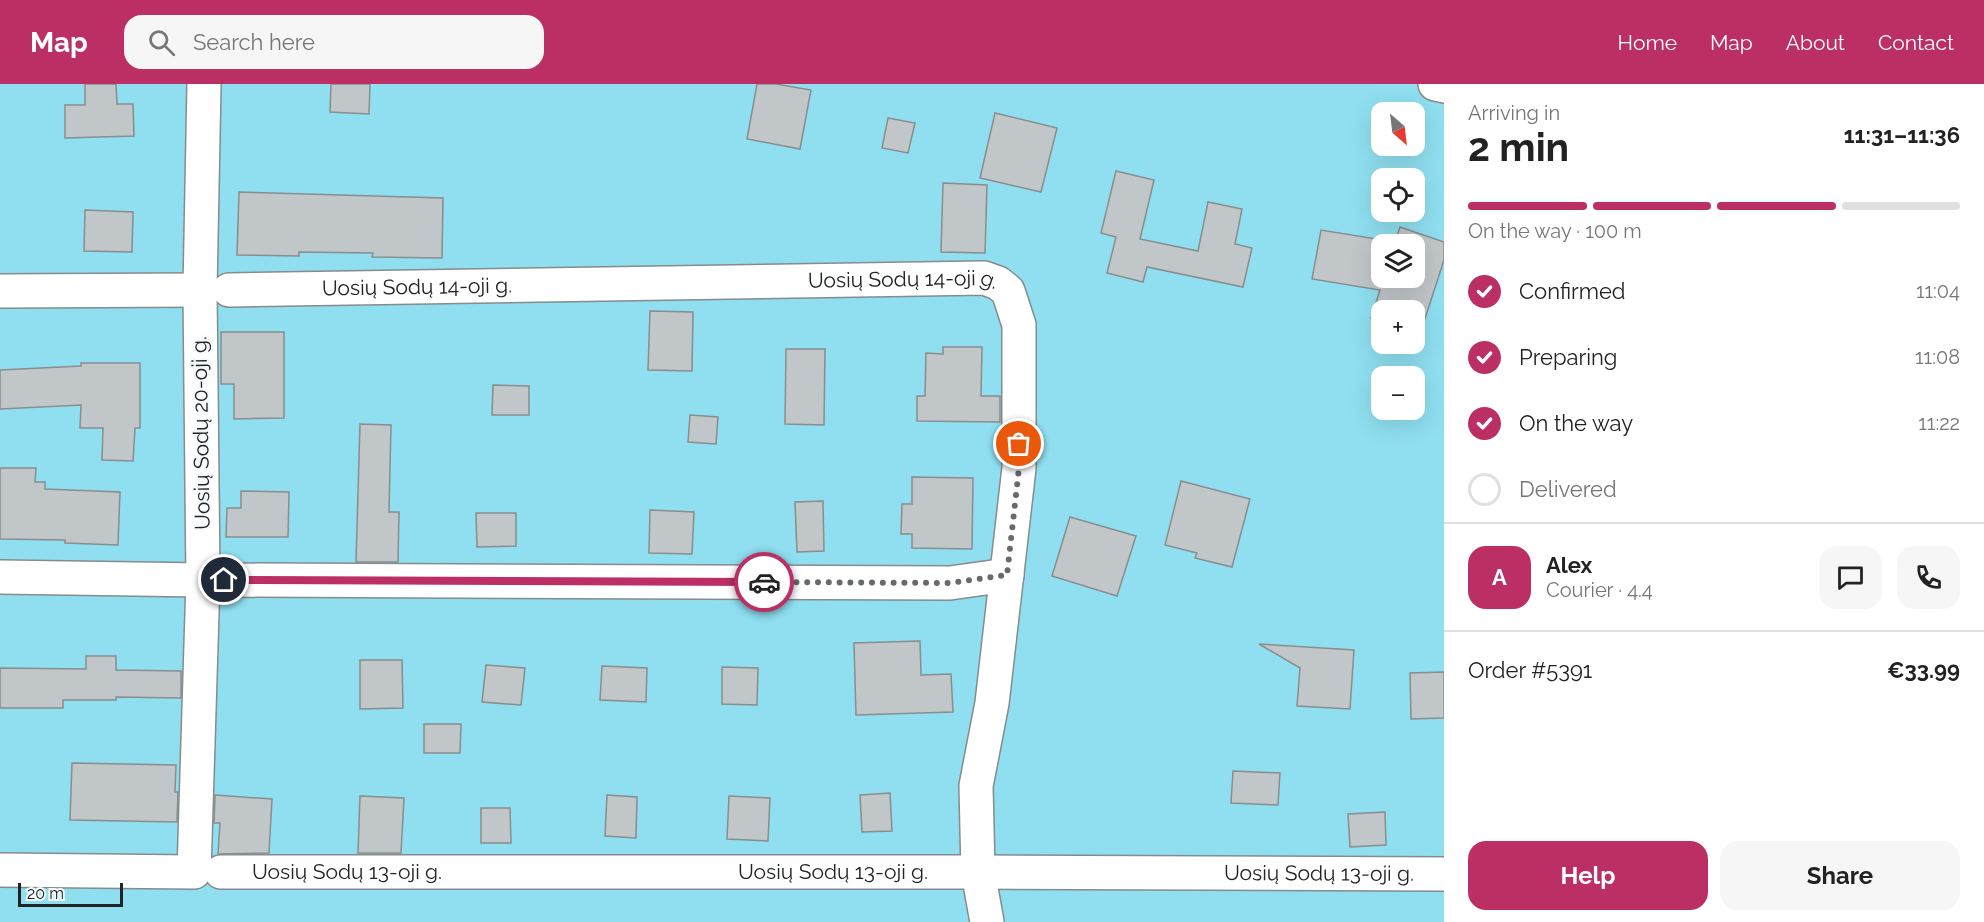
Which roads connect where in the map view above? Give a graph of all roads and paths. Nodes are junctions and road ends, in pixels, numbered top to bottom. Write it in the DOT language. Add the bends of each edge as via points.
graph roads {
  1 [pos="204,84"];
  2 [pos="1436,84"];
  3 [pos="1444,86"];
  4 [pos="214,290"];
  5 [pos="0,291"];
  6 [pos="1007,575"];
  7 [pos="0,577"];
  8 [pos="213,580"];
  9 [pos="0,870"];
  10 [pos="208,872"];
  11 [pos="978,872"];
  12 [pos="1444,874"];
  13 [pos="987,922"];
  1 -- 4 [label="street, Uosių Sodų 20-oji g."];
  2 -- 3 [label="street"];
  4 -- 5 [label="street, Uosių Sodų 14-oji g."];
  4 -- 6 [label="street, Uosių Sodų 14-oji g." via="984,278 998,283 1008,291 1019,325 1019,468"];
  4 -- 8 [label="street, Uosių Sodų 20-oji g."];
  6 -- 8 [label="street" via="950,583"];
  6 -- 11 [label="street, Uosių Sodų 14-oji g." via="992,703 976,786"];
  7 -- 8 [label="street"];
  8 -- 10 [label="street, Uosių Sodų 20-oji g."];
  9 -- 10 [label="street, Uosių Sodų 13-oji g."];
  10 -- 11 [label="street, Uosių Sodų 13-oji g."];
  11 -- 12 [label="street, Uosių Sodų 13-oji g."];
  11 -- 13 [label="street, Uosių Sodų 14-oji g."];
}
